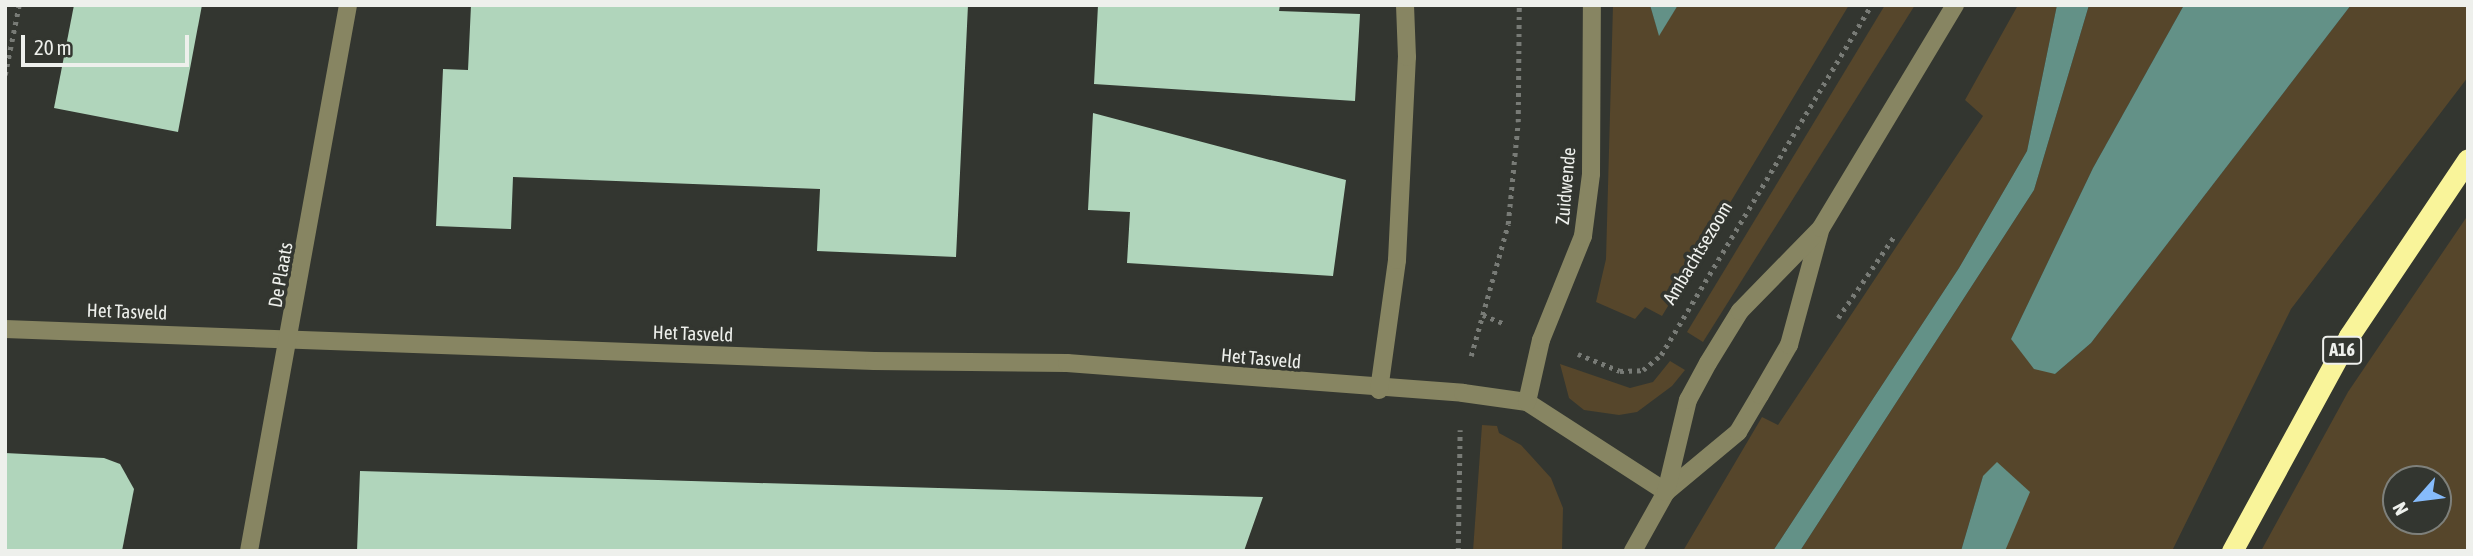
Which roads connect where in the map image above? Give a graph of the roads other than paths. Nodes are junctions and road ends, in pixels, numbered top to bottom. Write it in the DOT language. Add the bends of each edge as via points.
graph roads {
  1 [pos="348,5"];
  2 [pos="1405,5"];
  3 [pos="1592,5"];
  4 [pos="1955,5"];
  5 [pos="2468,159"];
  6 [pos="1821,228"];
  7 [pos="5,329"];
  8 [pos="291,339"];
  9 [pos="1379,390"];
  10 [pos="1527,402"];
  11 [pos="1666,492"];
  12 [pos="249,551"];
  13 [pos="1633,551"];
  14 [pos="2232,551"];
  1 -- 8 [label="street, De Plaats"];
  2 -- 9 [label="street" via="1407,57 1397,260"];
  3 -- 10 [label="street, Zuidwende" via="1591,174 1583,236 1541,340"];
  4 -- 6 [label="street"];
  5 -- 14 [label="highway, A16" via="2349,337"];
  6 -- 11 [label="street" via="1740,311 1708,363 1688,400"];
  6 -- 11 [label="street" via="1789,345 1760,395 1738,432"];
  7 -- 8 [label="street, Het Tasveld"];
  8 -- 9 [label="street, Het Tasveld" via="874,361 1067,363"];
  8 -- 12 [label="street, De Plaats"];
  9 -- 10 [label="street, Het Tasveld" via="1462,393"];
  10 -- 11 [label="street, Het Tasveld"];
  11 -- 13 [label="street"];
}
